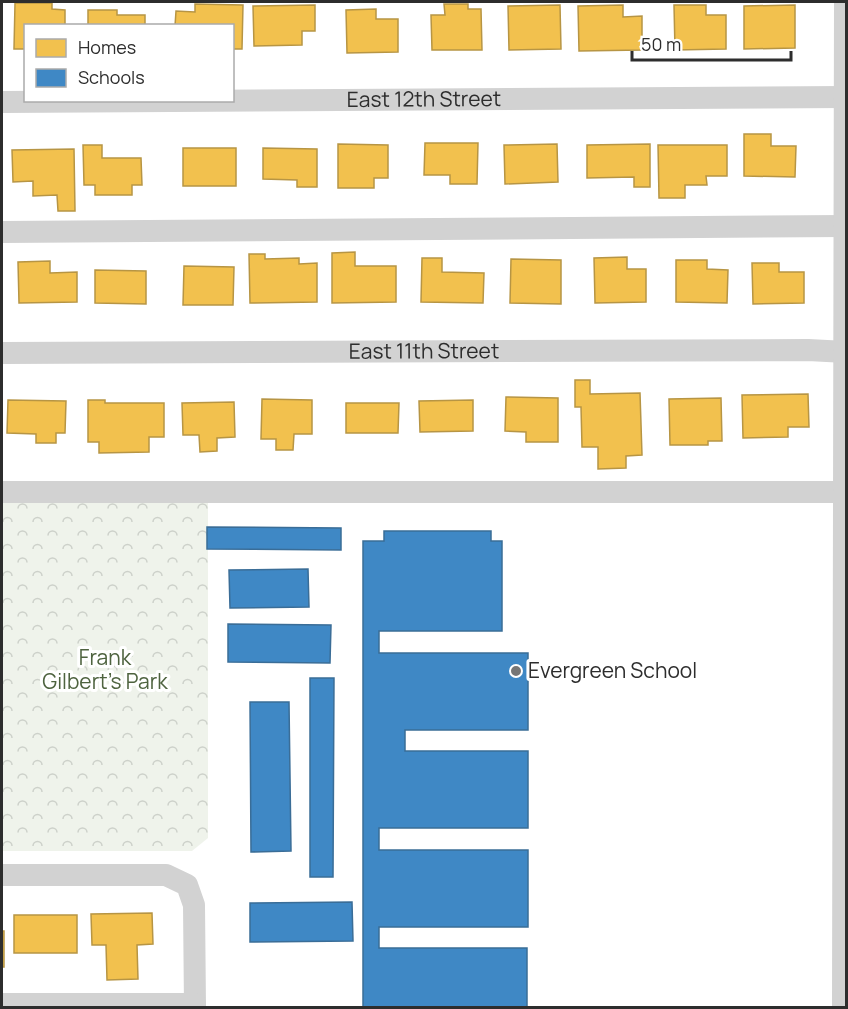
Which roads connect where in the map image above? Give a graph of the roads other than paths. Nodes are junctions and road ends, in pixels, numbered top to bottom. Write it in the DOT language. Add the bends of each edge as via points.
graph roads {
  1 [pos="845,2"];
  2 [pos="845,97"];
  3 [pos="234,101"];
  4 [pos="2,102"];
  5 [pos="24,102"];
  6 [pos="846,169"];
  7 [pos="845,226"];
  8 [pos="2,232"];
  9 [pos="2,352"];
  10 [pos="846,352"];
  11 [pos="2,492"];
  12 [pos="845,492"];
  13 [pos="845,625"];
  14 [pos="2,875"];
  15 [pos="2,1004"];
  16 [pos="195,1006"];
  17 [pos="843,1008"];
  1 -- 2 [label="street"];
  2 -- 3 [label="street, East 12th Street"];
  2 -- 6 [label="street"];
  4 -- 5 [label="street, East 12th Street"];
  6 -- 7 [label="street"];
  7 -- 8 [label="street"];
  7 -- 10 [label="street"];
  9 -- 10 [label="street, East 11th Street"];
  10 -- 12 [label="street"];
  11 -- 12 [label="street"];
  12 -- 13 [label="street"];
  13 -- 17 [label="street"];
  14 -- 16 [label="street" via="166,875 187,885 194,904"];
  15 -- 16 [label="street"];
}
